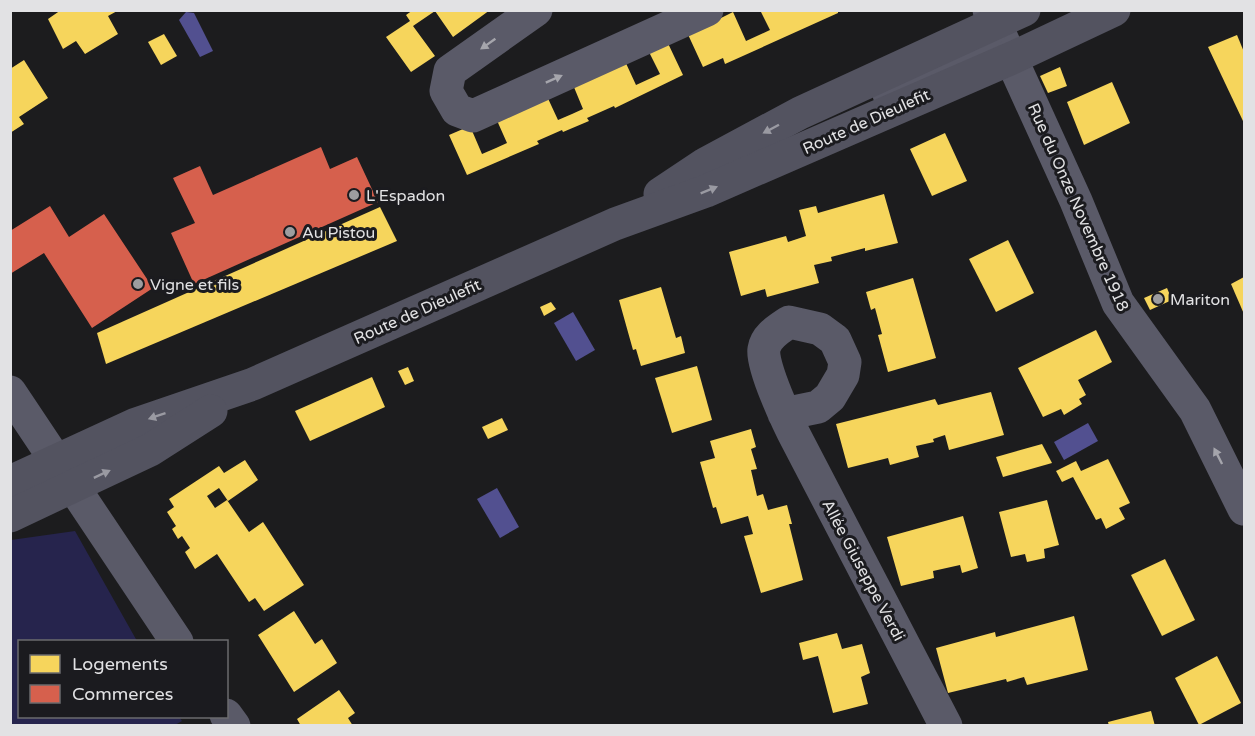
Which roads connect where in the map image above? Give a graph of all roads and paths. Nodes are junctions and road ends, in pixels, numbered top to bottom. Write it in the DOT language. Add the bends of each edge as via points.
graph roads {
  1 [pos="536,10"];
  2 [pos="707,10"];
  3 [pos="1024,10"];
  4 [pos="1114,10"];
  5 [pos="992,17"];
  6 [pos="668,18"];
  7 [pos="1073,30"];
  8 [pos="1012,58"];
  9 [pos="794,154"];
  10 [pos="615,224"];
  11 [pos="253,384"];
  12 [pos="10,392"];
  13 [pos="784,414"];
  14 [pos="55,461"];
  15 [pos="10,483"];
  16 [pos="72,487"];
  17 [pos="1245,509"];
  18 [pos="10,516"];
  19 [pos="176,640"];
  20 [pos="946,726"];
  1 -- 6 [label="street, one-way" via="450,71 446,91 457,110 472,116"];
  2 -- 6 [label="street"];
  3 -- 5 [label="main road, Route de Dieulefit"];
  4 -- 7 [label="main road, Route de Dieulefit"];
  5 -- 7 [label="main road" via="1031,29"];
  5 -- 8 [label="street, Rue du Onze Novembre 1918"];
  5 -- 9 [label="street" via="974,51 945,69 815,126"];
  5 -- 10 [label="main road, Route de Dieulefit, one-way" via="705,164"];
  7 -- 8 [label="main road, Route de Dieulefit"];
  8 -- 9 [label="main road, Route de Dieulefit"];
  17 -- 8 [label="street, Rue du Onze Novembre 1918, one-way" via="1195,410 1118,303"];
  10 -- 9 [label="main road, Route de Dieulefit, one-way"];
  10 -- 11 [label="main road, Route de Dieulefit"];
  11 -- 14 [label="main road, Route de Dieulefit, one-way" via="136,424"];
  16 -- 11 [label="main road, Route de Dieulefit, one-way" via="150,450"];
  12 -- 14 [label="street"];
  13 -- 20 [label="street, Allée Giuseppe Verdi"];
  14 -- 15 [label="main road, Route de Dieulefit"];
  14 -- 16 [label="street"];
  16 -- 18 [label="main road, Route de Dieulefit"];
  16 -- 19 [label="street"];
}
